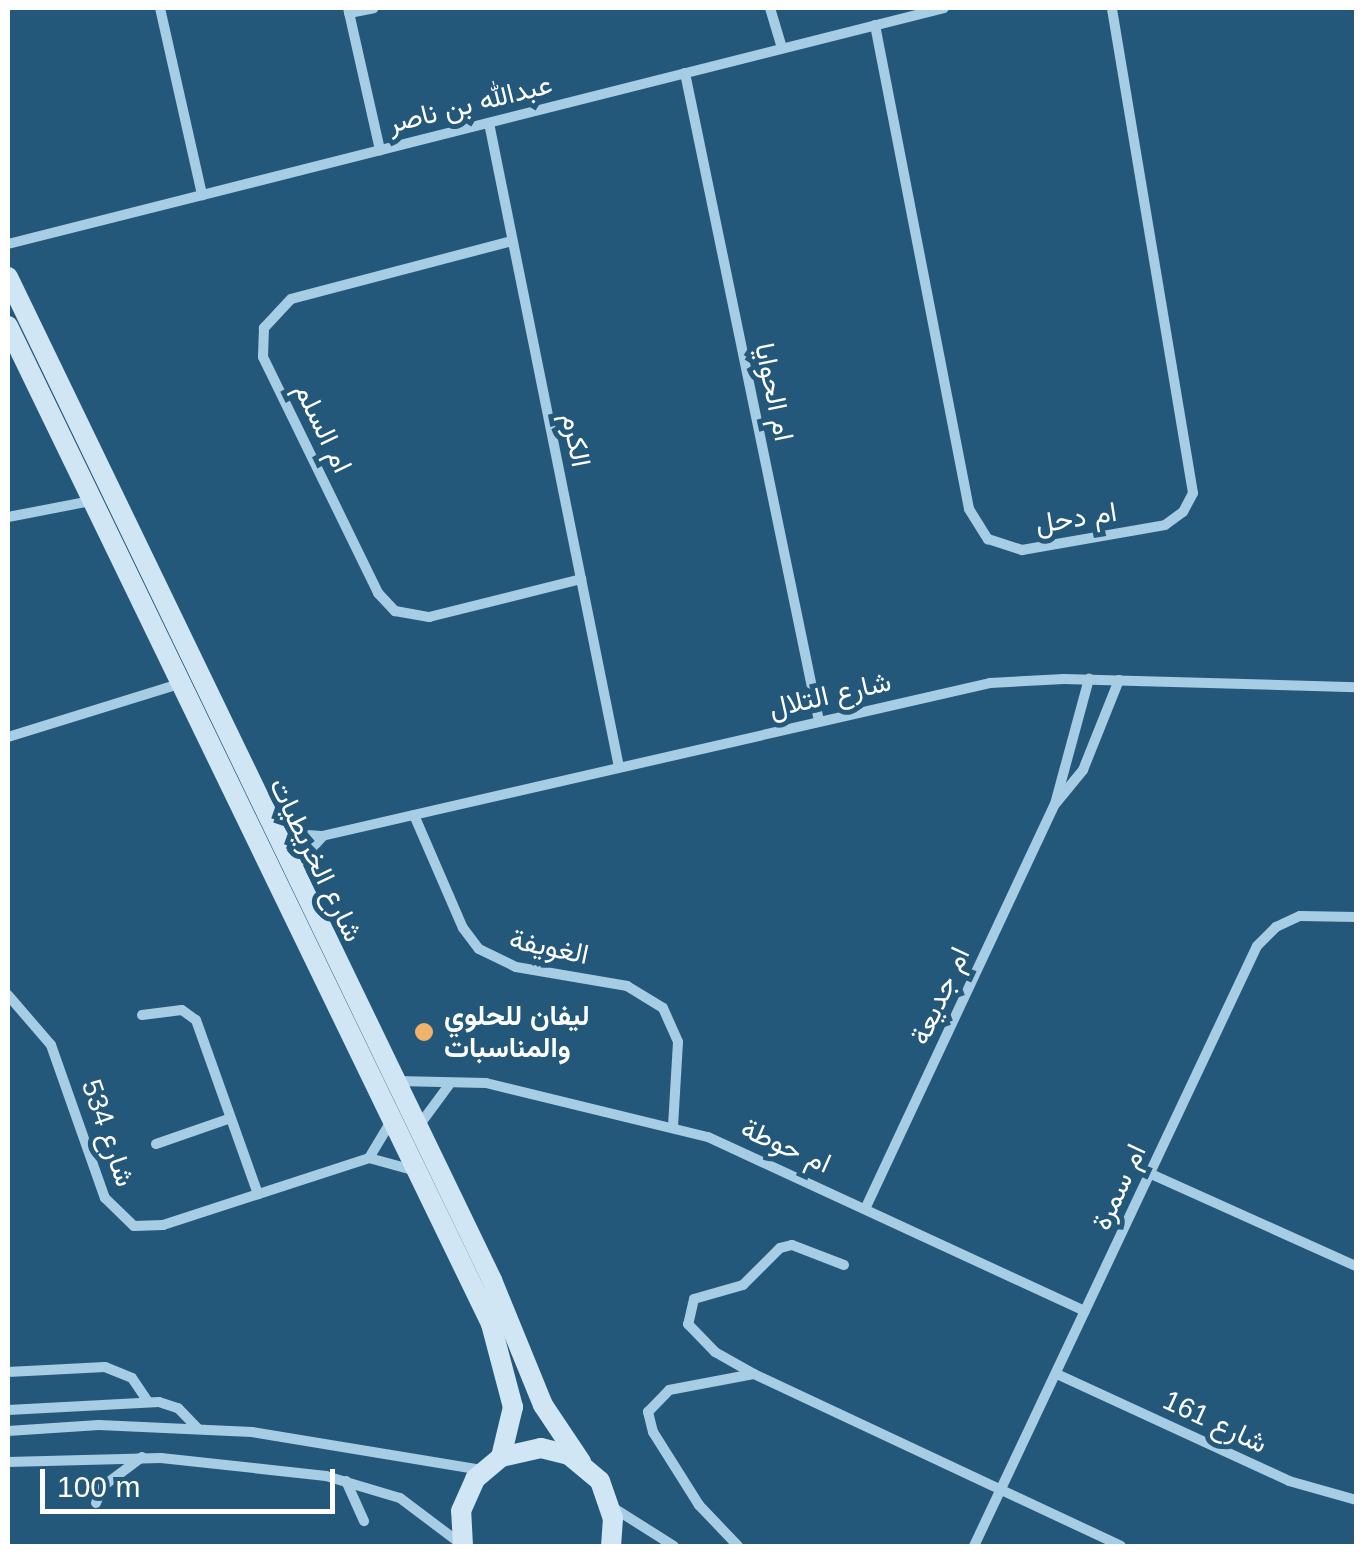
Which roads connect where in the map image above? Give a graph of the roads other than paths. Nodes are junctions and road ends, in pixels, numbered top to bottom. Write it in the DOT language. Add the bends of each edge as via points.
graph roads {
  1 [pos="160,8"];
  2 [pos="374,8"];
  3 [pos="770,8"];
  4 [pos="944,8"];
  5 [pos="1112,8"];
  6 [pos="348,10"];
  7 [pos="876,25"];
  8 [pos="782,48"];
  9 [pos="685,73"];
  10 [pos="489,122"];
  11 [pos="380,150"];
  12 [pos="202,195"];
  13 [pos="512,242"];
  14 [pos="8,244"];
  15 [pos="8,278"];
  16 [pos="8,326"];
  17 [pos="91,501"];
  18 [pos="8,517"];
  19 [pos="581,579"];
  20 [pos="1089,679"];
  21 [pos="1119,680"];
  22 [pos="179,684"];
  23 [pos="1356,687"];
  24 [pos="819,720"];
  25 [pos="8,737"];
  26 [pos="619,767"];
  27 [pos="1055,804"];
  28 [pos="414,815"];
  29 [pos="272,832"];
  30 [pos="322,836"];
  31 [pos="293,875"];
  32 [pos="1356,916"];
  33 [pos="8,994"];
  34 [pos="142,1015"];
  35 [pos="391,1079"];
  36 [pos="450,1084"];
  37 [pos="231,1118"];
  38 [pos="390,1123"];
  39 [pos="673,1125"];
  40 [pos="416,1131"];
  41 [pos="156,1144"];
  42 [pos="369,1158"];
  43 [pos="413,1170"];
  44 [pos="1151,1174"];
  45 [pos="258,1194"];
  46 [pos="866,1208"];
  47 [pos="844,1265"];
  48 [pos="1356,1266"];
  49 [pos="1085,1311"];
  50 [pos="8,1372"];
  51 [pos="754,1374"];
  52 [pos="1059,1375"];
  53 [pos="148,1402"];
  54 [pos="8,1410"];
  55 [pos="197,1428"];
  56 [pos="8,1431"];
  57 [pos="142,1457"];
  58 [pos="501,1457"];
  59 [pos="8,1462"];
  60 [pos="580,1462"];
  61 [pos="482,1470"];
  62 [pos="345,1480"];
  63 [pos="1000,1490"];
  64 [pos="1356,1500"];
  65 [pos="96,1503"];
  66 [pos="612,1506"];
  67 [pos="364,1521"];
  68 [pos="463,1546"];
  69 [pos="611,1546"];
  70 [pos="674,1546"];
  71 [pos="738,1546"];
  72 [pos="974,1546"];
  73 [pos="1122,1546"];
  1 -- 12 [label="street"];
  2 -- 6 [label="street"];
  3 -- 8 [label="street"];
  4 -- 7 [label="street, عبدالله بن ناصر"];
  5 -- 7 [label="street, ام دحل" via="1195,482 1183,512 1164,525 1022,550 988,539 969,509"];
  6 -- 11 [label="street"];
  7 -- 8 [label="street, عبدالله بن ناصر"];
  8 -- 9 [label="street, عبدالله بن ناصر"];
  9 -- 10 [label="street, عبدالله بن ناصر"];
  9 -- 24 [label="street, ام الحوايا"];
  10 -- 11 [label="street, عبدالله بن ناصر"];
  10 -- 13 [label="street, الكرم"];
  11 -- 12 [label="street, عبدالله بن ناصر"];
  12 -- 14 [label="street, عبدالله بن ناصر"];
  13 -- 19 [label="street, الكرم"];
  13 -- 19 [label="street, ام السلم" via="291,299 269,318 263,357 378,593 396,611 429,616"];
  15 -- 29 [label="street, شارع الخريطيات"];
  16 -- 17 [label="street, شارع الخريطيات"];
  17 -- 18 [label="street"];
  17 -- 22 [label="street, شارع الخريطيات"];
  19 -- 26 [label="street, الكرم"];
  20 -- 21 [label="street, شارع التلال"];
  20 -- 24 [label="street, شارع التلال" via="978,685"];
  20 -- 27 [label="street, ام جديعة"];
  21 -- 23 [label="street, شارع التلال"];
  21 -- 27 [label="street, ام جديعة" via="1083,770"];
  22 -- 25 [label="street"];
  22 -- 38 [label="street, شارع الخريطيات"];
  24 -- 26 [label="street, شارع التلال"];
  26 -- 28 [label="street, شارع التلال"];
  27 -- 46 [label="street, ام جديعة"];
  28 -- 30 [label="street, شارع التلال"];
  28 -- 39 [label="street, الغويفة" via="463,928 480,949 516,967 640,990 675,1030"];
  29 -- 30 [label="street, شارع التلال"];
  29 -- 31 [label="street, شارع الخريطيات"];
  30 -- 31 [label="street" via="301,854"];
  31 -- 35 [label="street, شارع الخريطيات"];
  32 -- 44 [label="street, ام سمرة" via="1300,916 1266,936"];
  33 -- 45 [label="street, شارع 534" via="59,1060 116,1215 154,1227"];
  34 -- 37 [label="street" via="182,1010 193,1016"];
  35 -- 36 [label="street, ام حوطة"];
  35 -- 40 [label="street, شارع الخريطيات"];
  36 -- 39 [label="street, ام حوطة" via="486,1082"];
  36 -- 40 [label="street"];
  37 -- 41 [label="street"];
  37 -- 45 [label="street"];
  38 -- 42 [label="street"];
  38 -- 43 [label="street, شارع الخريطيات"];
  39 -- 46 [label="street, ام حوطة"];
  40 -- 60 [label="street, شارع الخريطيات" via="492,1280 544,1405"];
  42 -- 43 [label="street"];
  42 -- 45 [label="street, شارع 534"];
  43 -- 58 [label="street, شارع الخريطيات" via="500,1347 513,1408"];
  44 -- 48 [label="street"];
  44 -- 49 [label="street, ام سمرة"];
  46 -- 49 [label="street, ام حوطة"];
  47 -- 51 [label="street" via="786,1246 743,1286 690,1304 693,1331"];
  49 -- 52 [label="street, ام سمرة"];
  50 -- 53 [label="street" via="105,1367 132,1378"];
  51 -- 63 [label="street"];
  51 -- 71 [label="street" via="669,1390 648,1412 653,1432 699,1505"];
  52 -- 63 [label="street, ام سمرة"];
  52 -- 64 [label="street, شارع 161" via="1289,1481"];
  53 -- 54 [label="street"];
  53 -- 55 [label="street" via="178,1408"];
  55 -- 56 [label="street"];
  55 -- 61 [label="street"];
  57 -- 59 [label="street"];
  57 -- 62 [label="street"];
  57 -- 65 [label="street" via="102,1487"];
  58 -- 60 [label="street" via="542,1448"];
  58 -- 61 [label="street"];
  60 -- 66 [label="street, شارع الخريطيات"];
  61 -- 68 [label="street" via="464,1500"];
  62 -- 67 [label="street"];
  62 -- 68 [label="street" via="400,1498"];
  63 -- 72 [label="street, ام سمرة"];
  63 -- 73 [label="street"];
  66 -- 69 [label="street"];
  66 -- 70 [label="street"];
}
